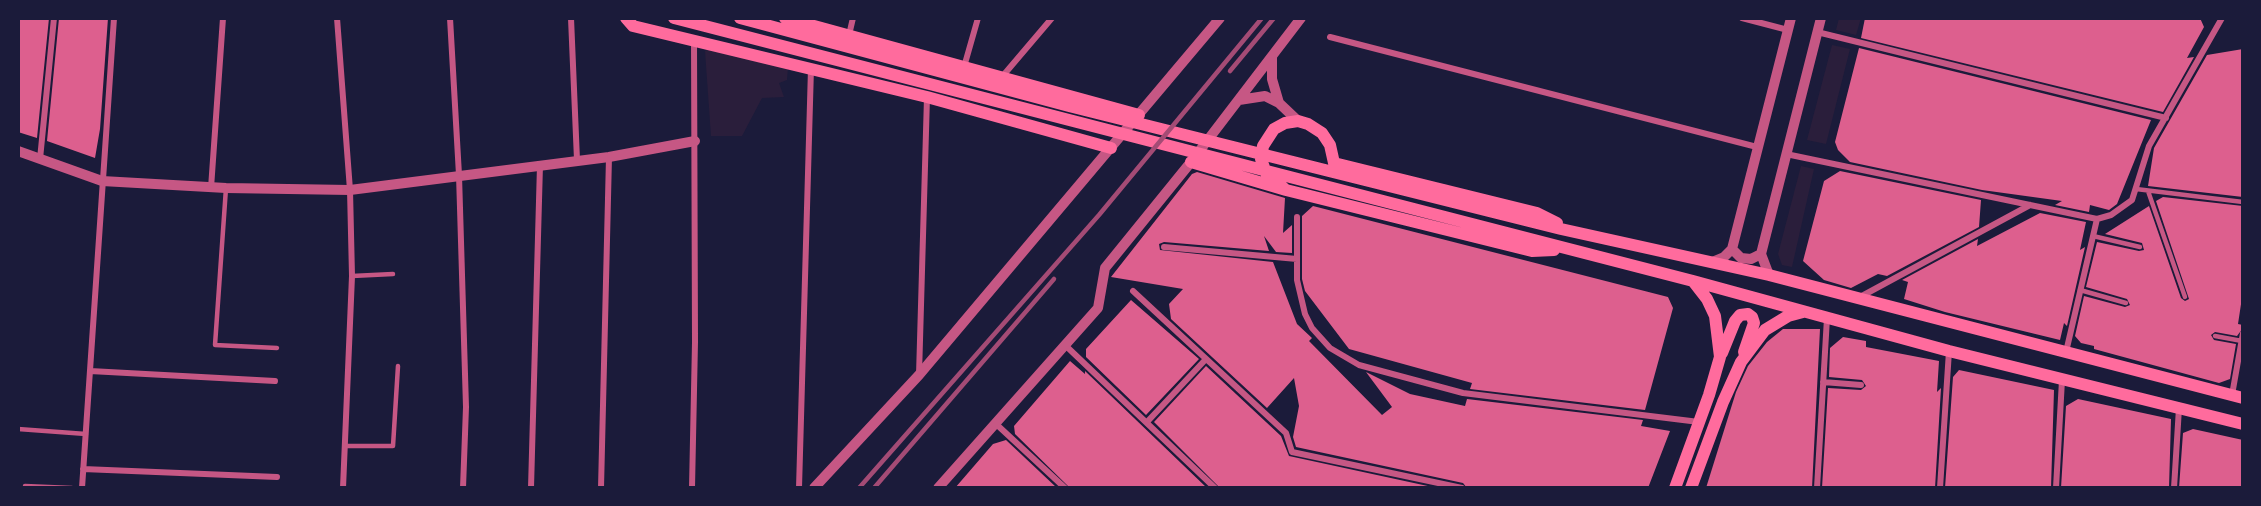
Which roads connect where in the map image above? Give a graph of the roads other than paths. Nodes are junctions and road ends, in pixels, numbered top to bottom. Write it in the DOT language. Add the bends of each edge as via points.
graph roads {
  1 [pos="54,18"];
  2 [pos="114,18"];
  3 [pos="222,18"];
  4 [pos="337,18"];
  5 [pos="450,18"];
  6 [pos="571,18"];
  7 [pos="626,18"];
  8 [pos="674,18"];
  9 [pos="740,18"];
  10 [pos="785,18"];
  11 [pos="853,18"];
  12 [pos="978,18"];
  13 [pos="1052,18"];
  14 [pos="1220,18"];
  15 [pos="1302,18"];
  16 [pos="1743,18"];
  17 [pos="1791,18"];
  18 [pos="1821,18"];
  19 [pos="2222,18"];
  20 [pos="1788,30"];
  21 [pos="1817,32"];
  22 [pos="849,35"];
  23 [pos="1330,37"];
  24 [pos="694,39"];
  25 [pos="1272,56"];
  26 [pos="812,67"];
  27 [pos="964,68"];
  28 [pos="1001,78"];
  29 [pos="927,97"];
  30 [pos="1072,97"];
  31 [pos="1239,100"];
  32 [pos="1279,103"];
  33 [pos="1138,116"];
  34 [pos="2166,118"];
  35 [pos="1303,122"];
  36 [pos="1061,133"];
  37 [pos="695,141"];
  38 [pos="1757,147"];
  39 [pos="1111,148"];
  40 [pos="18,150"];
  41 [pos="1786,154"];
  42 [pos="609,157"];
  43 [pos="40,159"];
  44 [pos="577,160"];
  45 [pos="1191,162"];
  46 [pos="540,164"];
  47 [pos="459,175"];
  48 [pos="102,181"];
  49 [pos="212,188"];
  50 [pos="226,188"];
  51 [pos="350,189"];
  52 [pos="2136,189"];
  53 [pos="1286,190"];
  54 [pos="2148,191"];
  55 [pos="2243,202"];
  56 [pos="2030,205"];
  57 [pos="1297,217"];
  58 [pos="2097,219"];
  59 [pos="1566,230"];
  60 [pos="2093,236"];
  61 [pos="1164,247"];
  62 [pos="2140,248"];
  63 [pos="1563,249"];
  64 [pos="1732,249"];
  65 [pos="1761,254"];
  66 [pos="1297,259"];
  67 [pos="1712,262"];
  68 [pos="393,274"];
  69 [pos="1769,275"];
  70 [pos="352,276"];
  71 [pos="1694,281"];
  72 [pos="2080,290"];
  73 [pos="1133,291"];
  74 [pos="2185,297"];
  75 [pos="1857,299"];
  76 [pos="2126,303"];
  77 [pos="1806,311"];
  78 [pos="1827,317"];
  79 [pos="2243,333"];
  80 [pos="2215,336"];
  81 [pos="2242,341"];
  82 [pos="1066,346"];
  83 [pos="277,348"];
  84 [pos="1949,351"];
  85 [pos="2066,352"];
  86 [pos="1720,357"];
  87 [pos="1206,359"];
  88 [pos="1741,362"];
  89 [pos="398,366"];
  90 [pos="90,371"];
  91 [pos="919,375"];
  92 [pos="2062,380"];
  93 [pos="275,381"];
  94 [pos="1823,382"];
  95 [pos="1862,385"];
  96 [pos="2238,396"];
  97 [pos="2179,407"];
  98 [pos="1147,422"];
  99 [pos="1700,422"];
  100 [pos="995,423"];
  101 [pos="2243,424"];
  102 [pos="18,429"];
  103 [pos="86,434"];
  104 [pos="346,446"];
  105 [pos="83,470"];
  106 [pos="277,477"];
  107 [pos="25,486"];
  108 [pos="72,488"];
  109 [pos="82,488"];
  110 [pos="343,488"];
  111 [pos="463,488"];
  112 [pos="531,488"];
  113 [pos="601,488"];
  114 [pos="692,488"];
  115 [pos="799,488"];
  116 [pos="814,488"];
  117 [pos="938,488"];
  118 [pos="1065,488"];
  119 [pos="1215,488"];
  120 [pos="1462,488"];
  121 [pos="1675,488"];
  122 [pos="1692,488"];
  123 [pos="1817,488"];
  124 [pos="1940,488"];
  125 [pos="2056,488"];
  126 [pos="2174,488"];
  1 -- 43 [label="street"];
  2 -- 48 [label="street"];
  3 -- 49 [label="street"];
  4 -- 51 [label="street"];
  5 -- 47 [label="street"];
  6 -- 44 [label="street"];
  7 -- 24 [label="main road" via="633,26"];
  8 -- 63 [label="main road"];
  9 -- 59 [label="main road" via="1069,106"];
  10 -- 22 [label="main road"];
  11 -- 22 [label="street"];
  12 -- 27 [label="street"];
  13 -- 28 [label="street"];
  14 -- 33 [label="street"];
  15 -- 25 [label="street"];
  16 -- 20 [label="street"];
  17 -- 20 [label="street"];
  18 -- 21 [label="street"];
  19 -- 34 [label="street"];
  20 -- 38 [label="street"];
  21 -- 34 [label="street"];
  21 -- 41 [label="street"];
  22 -- 27 [label="main road"];
  23 -- 38 [label="street"];
  24 -- 26 [label="main road"];
  24 -- 37 [label="street"];
  25 -- 31 [label="street"];
  25 -- 32 [label="street" via="1272,79"];
  26 -- 29 [label="main road"];
  26 -- 115 [label="street"];
  27 -- 28 [label="main road"];
  28 -- 30 [label="main road"];
  29 -- 36 [label="main road"];
  29 -- 91 [label="street"];
  30 -- 33 [label="main road"];
  30 -- 36 [label="main road" via="1080,104 1079,124"];
  31 -- 32 [label="street" via="1265,96"];
  31 -- 45 [label="street"];
  32 -- 35 [label="street"];
  33 -- 39 [label="street"];
  34 -- 52 [label="street" via="2149,146"];
  35 -- 53 [label="main road" via="1285,123 1274,129 1263,146 1261,159 1266,173"];
  35 -- 59 [label="main road" via="1322,132 1334,163 1537,213"];
  36 -- 39 [label="main road"];
  37 -- 42 [label="street"];
  37 -- 114 [label="street"];
  38 -- 64 [label="street"];
  39 -- 91 [label="street"];
  40 -- 43 [label="street"];
  41 -- 56 [label="street"];
  41 -- 65 [label="street"];
  42 -- 44 [label="street"];
  42 -- 113 [label="street"];
  43 -- 48 [label="street"];
  44 -- 46 [label="street"];
  45 -- 53 [label="main road"];
  45 -- 82 [label="street" via="1105,268 1098,308"];
  46 -- 47 [label="street"];
  46 -- 112 [label="street"];
  47 -- 51 [label="street"];
  47 -- 111 [label="street" via="466,407"];
  48 -- 49 [label="street"];
  48 -- 90 [label="street"];
  49 -- 50 [label="street"];
  50 -- 51 [label="street"];
  50 -- 83 [label="lane" via="215,345"];
  51 -- 70 [label="street"];
  52 -- 54 [label="lane"];
  52 -- 58 [label="street" via="2124,209"];
  53 -- 63 [label="main road" via="1532,251"];
  54 -- 55 [label="lane"];
  54 -- 74 [label="lane"];
  56 -- 58 [label="street"];
  56 -- 75 [label="street"];
  57 -- 66 [label="street"];
  58 -- 60 [label="street"];
  59 -- 67 [label="main road"];
  60 -- 62 [label="lane"];
  60 -- 72 [label="street"];
  61 -- 66 [label="street"];
  63 -- 71 [label="main road"];
  64 -- 65 [label="street" via="1741,258"];
  64 -- 67 [label="street"];
  65 -- 69 [label="street"];
  66 -- 99 [label="street" via="1300,300 1312,328 1330,348 1359,365 1463,393"];
  67 -- 69 [label="main road"];
  68 -- 70 [label="lane"];
  69 -- 75 [label="main road"];
  70 -- 104 [label="street"];
  71 -- 77 [label="main road"];
  71 -- 86 [label="main road" via="1715,316"];
  72 -- 76 [label="lane"];
  72 -- 85 [label="street"];
  73 -- 87 [label="street"];
  75 -- 85 [label="main road"];
  77 -- 78 [label="main road"];
  77 -- 88 [label="main road" via="1788,316 1765,330"];
  78 -- 84 [label="main road"];
  78 -- 94 [label="street"];
  79 -- 81 [label="street"];
  80 -- 81 [label="lane"];
  81 -- 96 [label="street"];
  82 -- 98 [label="street"];
  82 -- 100 [label="street"];
  84 -- 92 [label="main road"];
  84 -- 124 [label="street"];
  85 -- 96 [label="main road"];
  86 -- 88 [label="main road" via="1735,321 1748,314 1754,324"];
  86 -- 99 [label="main road"];
  87 -- 98 [label="street"];
  87 -- 120 [label="street" via="1286,433 1292,452"];
  88 -- 122 [label="main road"];
  89 -- 104 [label="lane" via="393,446"];
  90 -- 93 [label="street"];
  90 -- 103 [label="street"];
  91 -- 116 [label="street"];
  92 -- 97 [label="main road"];
  92 -- 125 [label="street"];
  94 -- 95 [label="street"];
  94 -- 123 [label="street"];
  97 -- 101 [label="main road"];
  97 -- 126 [label="street"];
  98 -- 119 [label="street"];
  99 -- 121 [label="main road"];
  100 -- 117 [label="street"];
  100 -- 118 [label="street"];
  102 -- 103 [label="lane"];
  103 -- 105 [label="street"];
  104 -- 110 [label="street"];
  105 -- 106 [label="street"];
  105 -- 109 [label="street"];
  107 -- 108 [label="lane"];
}
